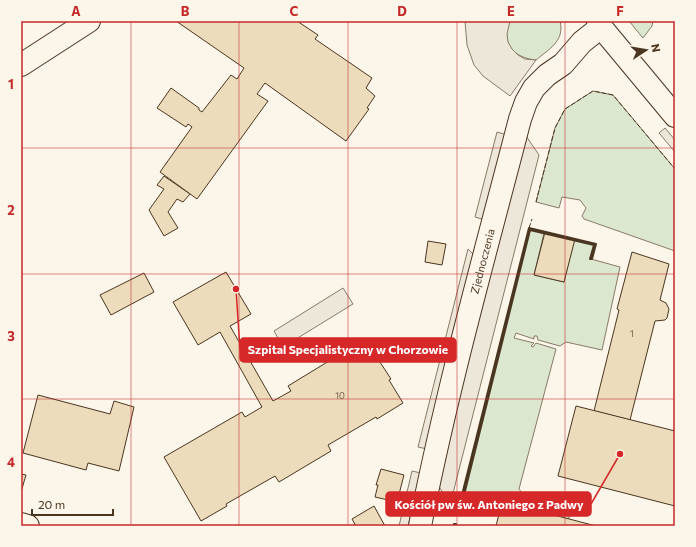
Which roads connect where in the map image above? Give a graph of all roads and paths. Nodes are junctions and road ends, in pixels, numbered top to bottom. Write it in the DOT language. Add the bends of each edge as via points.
graph roads {
  1 [pos="89,21"];
  2 [pos="600,24"];
  3 [pos="21,65"];
  4 [pos="675,116"];
  5 [pos="21,524"];
  6 [pos="28,526"];
  7 [pos="420,526"];
  1 -- 3 [label="street"];
  2 -- 4 [label="street"];
  2 -- 7 [label="street, Zjednoczenia" via="563,64 534,88 522,113 432,468"];
  5 -- 6 [label="street"];
}
